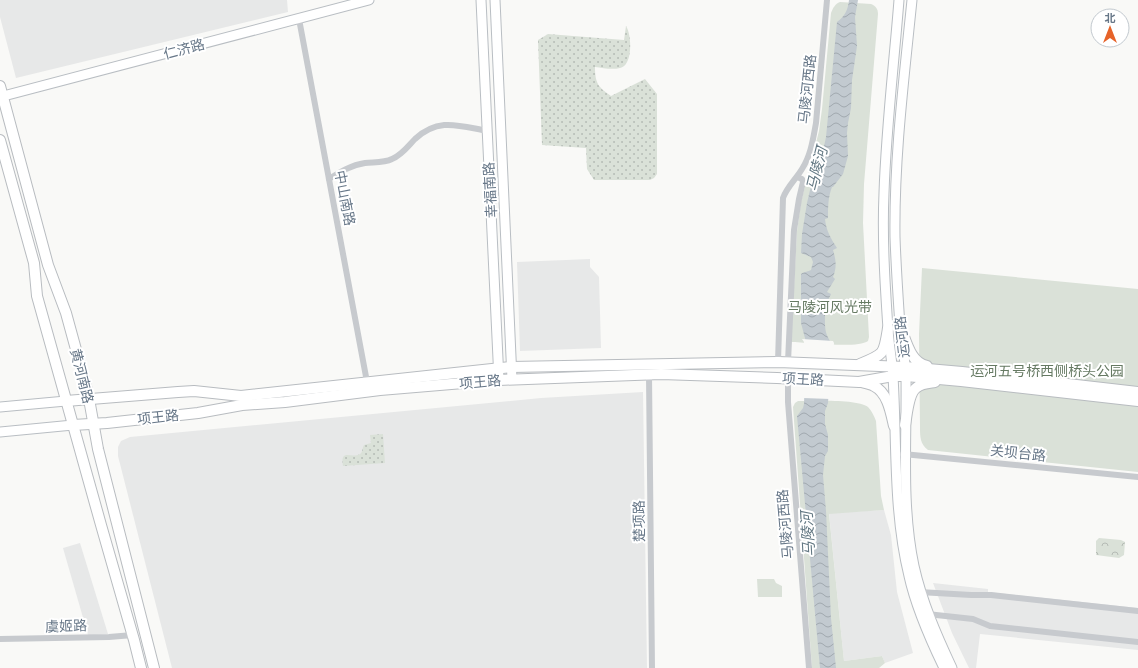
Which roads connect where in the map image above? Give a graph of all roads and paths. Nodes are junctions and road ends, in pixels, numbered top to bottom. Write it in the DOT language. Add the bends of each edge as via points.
graph roads {
  1 [pos="369,0"];
  2 [pos="481,0"];
  3 [pos="495,0"];
  4 [pos="827,0"];
  5 [pos="899,0"];
  6 [pos="912,0"];
  7 [pos="299,19"];
  8 [pos="1,93"];
  9 [pos="488,131"];
  10 [pos="0,140"];
  11 [pos="797,177"];
  12 [pos="329,179"];
  13 [pos="900,326"];
  14 [pos="888,328"];
  15 [pos="783,362"];
  16 [pos="855,366"];
  17 [pos="511,367"];
  18 [pos="499,368"];
  19 [pos="892,371"];
  20 [pos="906,372"];
  21 [pos="649,375"];
  22 [pos="958,376"];
  23 [pos="788,378"];
  24 [pos="512,379"];
  25 [pos="499,380"];
  26 [pos="367,382"];
  27 [pos="860,382"];
  28 [pos="1138,392"];
  29 [pos="90,399"];
  30 [pos="66,401"];
  31 [pos="1138,401"];
  32 [pos="0,407"];
  33 [pos="93,424"];
  34 [pos="73,425"];
  35 [pos="894,426"];
  36 [pos="905,426"];
  37 [pos="0,432"];
  38 [pos="895,454"];
  39 [pos="906,454"];
  40 [pos="1138,477"];
  41 [pos="918,592"];
  42 [pos="1138,611"];
  43 [pos="925,614"];
  44 [pos="133,635"];
  45 [pos="0,639"];
  46 [pos="1138,642"];
  47 [pos="141,668"];
  48 [pos="154,668"];
  49 [pos="652,668"];
  50 [pos="809,668"];
  51 [pos="944,668"];
  52 [pos="952,668"];
  1 -- 7 [label="street, 仁济路"];
  2 -- 9 [label="street, 幸福南路"];
  3 -- 17 [label="street, 幸福南路"];
  4 -- 11 [label="street, 马陵河西路" via="816,123 804,167"];
  5 -- 14 [label="street, 运河路" via="884,194"];
  6 -- 13 [label="street, 运河路" via="895,191"];
  7 -- 8 [label="street, 仁济路"];
  7 -- 12 [label="street, 中山南路"];
  8 -- 29 [label="main road, 黄河南路" via="48,265 66,313"];
  9 -- 12 [label="street" via="452,125 435,126 419,135 392,160 356,165"];
  9 -- 18 [label="street, 幸福南路"];
  10 -- 30 [label="main road, 黄河南路" via="34,263 37,296"];
  11 -- 15 [label="street" via="803,182 794,230"];
  11 -- 15 [label="street, 马陵河西路" via="782,198"];
  12 -- 26 [label="street, 中山南路"];
  13 -- 20 [label="street, 运河路"];
  13 -- 22 [label="main road" via="910,352 917,362 922,366"];
  14 -- 16 [label="main road" via="882,352 877,357"];
  14 -- 19 [label="street, 运河路"];
  15 -- 16 [label="main road, 项王路"];
  15 -- 17 [label="main road, 项王路"];
  16 -- 19 [label="main road, 项王路"];
  17 -- 18 [label="main road, 项王路"];
  17 -- 24 [label="street, 幸福南路"];
  18 -- 25 [label="street, 幸福南路"];
  18 -- 26 [label="main road, 项王路"];
  19 -- 20 [label="main road, 项王路"];
  19 -- 27 [label="main road, 项王路"];
  19 -- 35 [label="street, 运河路"];
  20 -- 22 [label="main road, 项王路"];
  20 -- 36 [label="street, 运河路"];
  21 -- 23 [label="main road, 项王路"];
  21 -- 24 [label="main road, 项王路"];
  21 -- 49 [label="street, 楚项路"];
  22 -- 28 [label="main road"];
  22 -- 31 [label="main road"];
  22 -- 36 [label="main road" via="915,388"];
  23 -- 27 [label="main road, 项王路"];
  23 -- 50 [label="street, 马陵河西路"];
  24 -- 25 [label="main road, 项王路"];
  25 -- 33 [label="main road, 项王路" via="380,390"];
  26 -- 29 [label="main road, 项王路" via="241,396 194,391"];
  27 -- 35 [label="main road" via="874,385 887,400"];
  29 -- 30 [label="main road, 项王路"];
  29 -- 33 [label="main road, 黄河南路"];
  30 -- 32 [label="street, 项王路"];
  30 -- 34 [label="main road, 黄河南路"];
  33 -- 34 [label="main road, 项王路"];
  33 -- 48 [label="main road, 黄河南路"];
  34 -- 37 [label="street, 项王路"];
  34 -- 44 [label="main road, 黄河南路"];
  35 -- 38 [label="street, 运河路"];
  36 -- 39 [label="street, 运河路"];
  38 -- 39 [label="street, 关坝台路"];
  38 -- 41 [label="street, 运河路" via="904,552 909,577"];
  39 -- 40 [label="street, 关坝台路"];
  39 -- 41 [label="street, 运河路" via="909,531"];
  41 -- 42 [label="street" via="991,595"];
  41 -- 43 [label="street, 运河路"];
  43 -- 46 [label="street" via="973,619 990,626"];
  43 -- 51 [label="street, 运河路" via="929,635"];
  43 -- 52 [label="street, 运河路"];
  44 -- 45 [label="street, 虞姬路"];
  44 -- 47 [label="main road, 黄河南路"];
}
